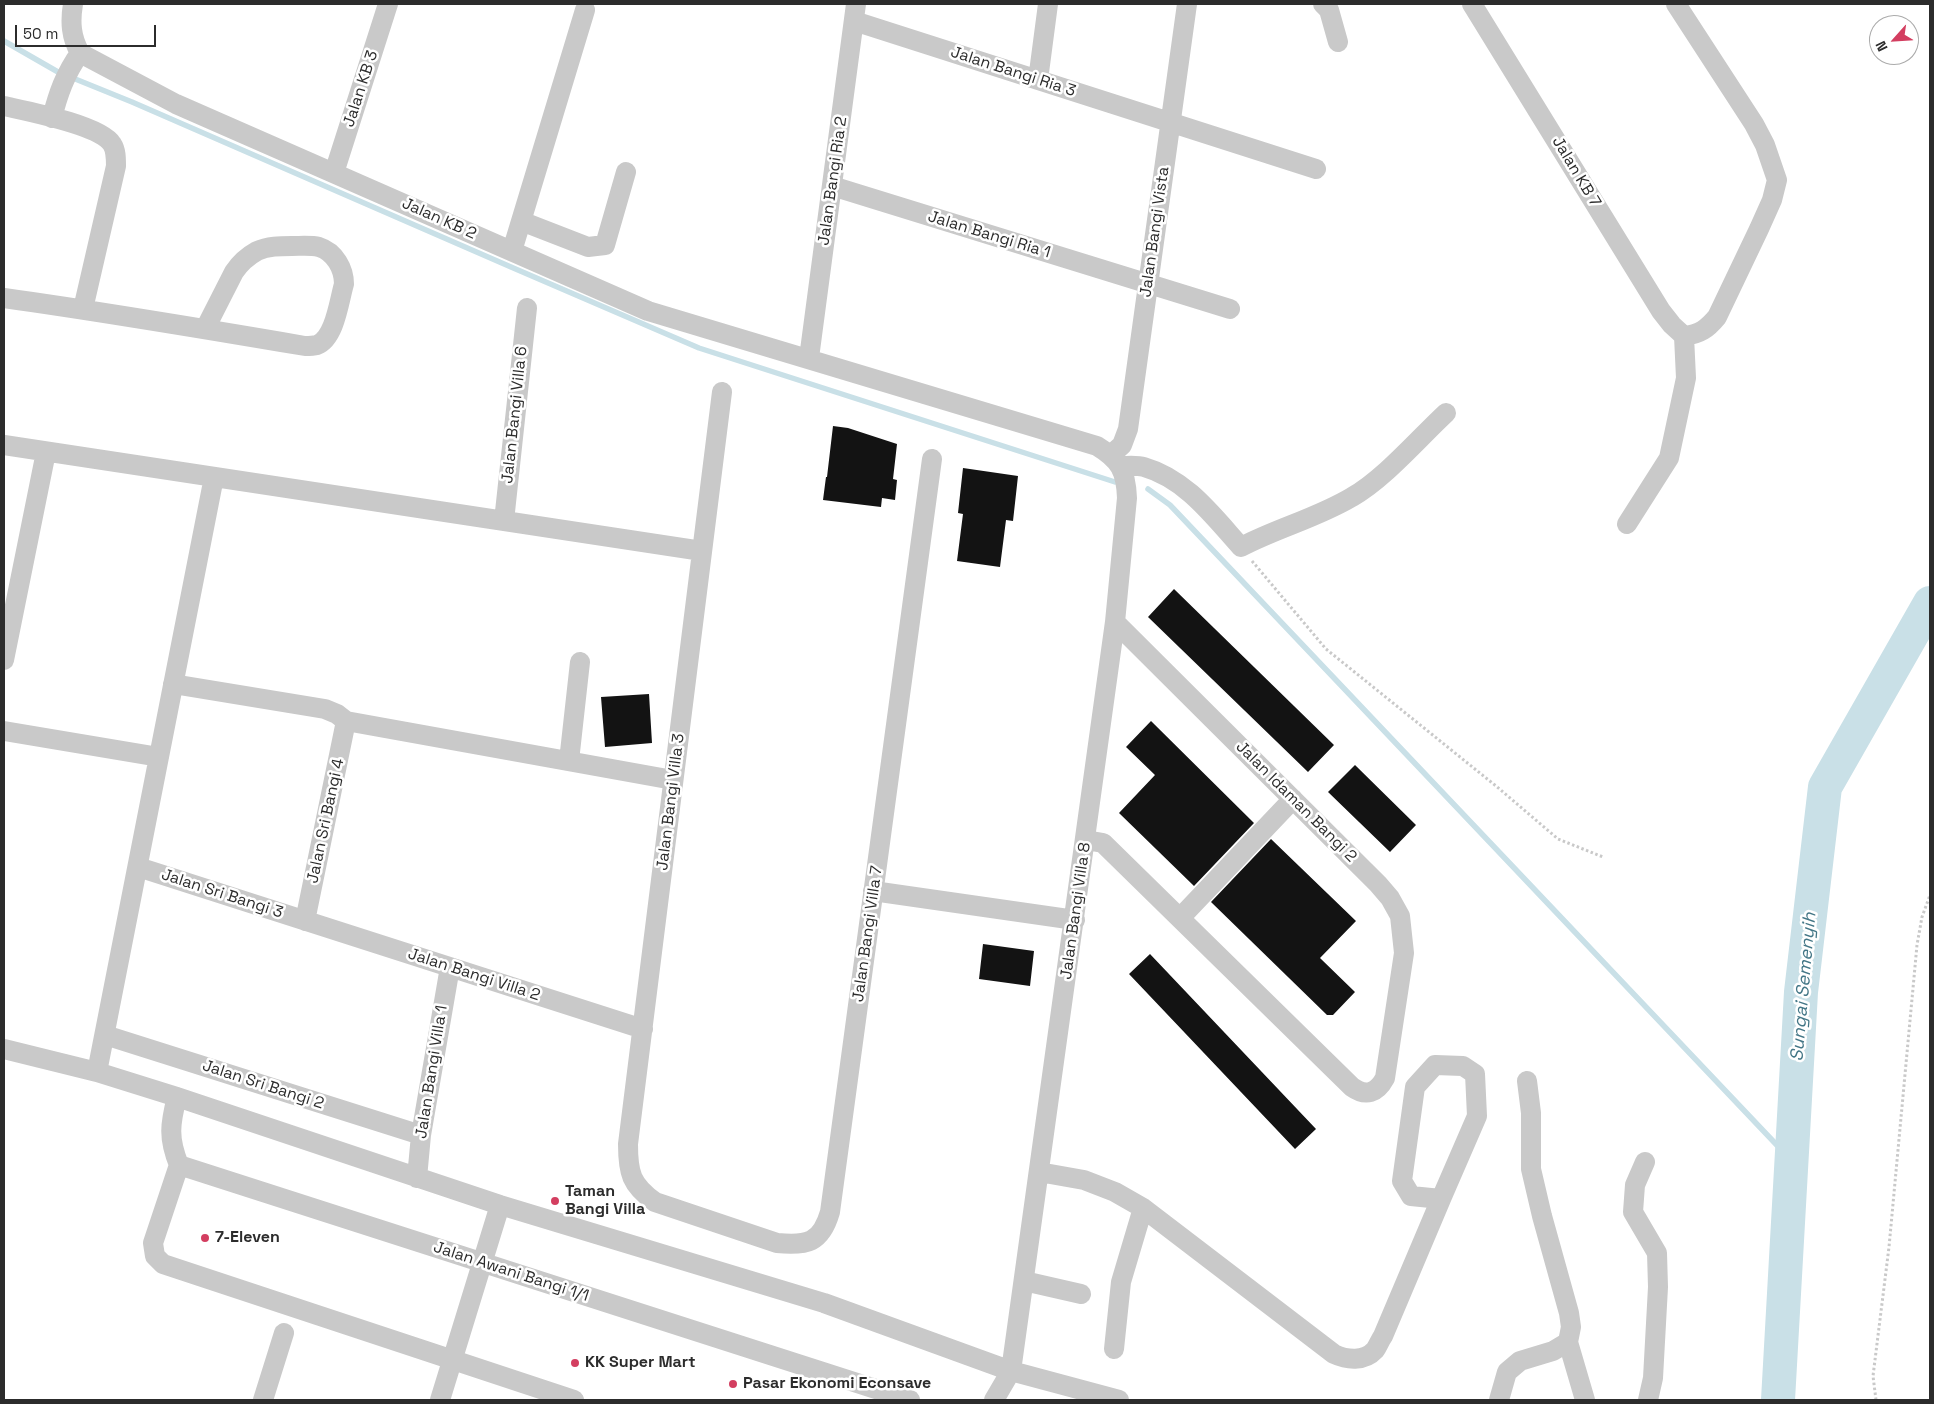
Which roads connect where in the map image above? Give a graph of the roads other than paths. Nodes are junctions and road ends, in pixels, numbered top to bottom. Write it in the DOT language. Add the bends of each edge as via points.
graph roads {
  1 [pos="73,4"];
  2 [pos="388,4"];
  3 [pos="1048,4"];
  4 [pos="1187,4"];
  5 [pos="1323,4"];
  6 [pos="1472,4"];
  7 [pos="1676,4"];
  8 [pos="585,10"];
  9 [pos="855,13"];
  10 [pos="1338,42"];
  11 [pos="71,66"];
  12 [pos="1038,80"];
  13 [pos="4,106"];
  14 [pos="52,118"];
  15 [pos="1171,122"];
  16 [pos="1316,169"];
  17 [pos="626,172"];
  18 [pos="334,174"];
  19 [pos="832,186"];
  20 [pos="521,221"];
  21 [pos="512,251"];
  22 [pos="1147,284"];
  23 [pos="4,298"];
  24 [pos="527,308"];
  25 [pos="83,309"];
  26 [pos="1230,309"];
  27 [pos="205,329"];
  28 [pos="1684,336"];
  29 [pos="809,358"];
  30 [pos="722,392"];
  31 [pos="1446,413"];
  32 [pos="4,445"];
  33 [pos="46,452"];
  34 [pos="932,459"];
  35 [pos="1116,460"];
  36 [pos="214,477"];
  37 [pos="504,521"];
  38 [pos="1627,524"];
  39 [pos="702,551"];
  40 [pos="11,592"];
  41 [pos="1115,622"];
  42 [pos="4,660"];
  43 [pos="580,662"];
  44 [pos="173,684"];
  45 [pos="346,722"];
  46 [pos="4,731"];
  47 [pos="159,757"];
  48 [pos="569,761"];
  49 [pos="673,780"];
  50 [pos="1293,800"];
  51 [pos="1086,840"];
  52 [pos="138,867"];
  53 [pos="873,891"];
  54 [pos="1180,918"];
  55 [pos="1074,920"];
  56 [pos="305,921"];
  57 [pos="450,967"];
  58 [pos="643,1029"];
  59 [pos="105,1035"];
  60 [pos="4,1049"];
  61 [pos="97,1072"];
  62 [pos="1527,1081"];
  63 [pos="176,1097"];
  64 [pos="421,1135"];
  65 [pos="1645,1162"];
  66 [pos="179,1165"];
  67 [pos="1039,1172"];
  68 [pos="417,1178"];
  69 [pos="1440,1199"];
  70 [pos="655,1202"];
  71 [pos="500,1205"];
  72 [pos="1143,1208"];
  73 [pos="484,1263"];
  74 [pos="1024,1281"];
  75 [pos="1081,1294"];
  76 [pos="284,1333"];
  77 [pos="1568,1342"];
  78 [pos="1114,1349"];
  79 [pos="453,1360"];
  80 [pos="1011,1370"];
  81 [pos="263,1400"];
  82 [pos="440,1400"];
  83 [pos="574,1400"];
  84 [pos="910,1400"];
  85 [pos="994,1400"];
  86 [pos="1119,1400"];
  87 [pos="1498,1400"];
  88 [pos="1585,1400"];
  89 [pos="1648,1400"];
  1 -- 11 [label="street"];
  2 -- 18 [label="street, Jalan KB 3"];
  3 -- 12 [label="street"];
  4 -- 15 [label="street, Jalan Bangi Vista"];
  5 -- 10 [label="street" via="1329,10"];
  6 -- 28 [label="street, Jalan KB 7" via="1661,311"];
  7 -- 28 [label="street" via="1754,124 1777,180 1772,200 1717,317 1708,328"];
  8 -- 20 [label="street"];
  9 -- 12 [label="street, Jalan Bangi Ria 3"];
  9 -- 19 [label="street, Jalan Bangi Ria 2"];
  11 -- 14 [label="street" via="58,92"];
  11 -- 18 [label="street, Jalan KB 2" via="176,104"];
  12 -- 15 [label="street, Jalan Bangi Ria 3"];
  13 -- 14 [label="street"];
  14 -- 25 [label="street" via="103,135 112,143 116,155"];
  15 -- 16 [label="street, Jalan Bangi Ria 3"];
  15 -- 22 [label="street, Jalan Bangi Vista"];
  17 -- 20 [label="street" via="605,245 588,247"];
  18 -- 21 [label="street, Jalan KB 2"];
  19 -- 22 [label="street, Jalan Bangi Ria 1"];
  19 -- 29 [label="street, Jalan Bangi Ria 2"];
  20 -- 21 [label="street"];
  21 -- 29 [label="street, Jalan KB 2" via="648,311"];
  22 -- 26 [label="street, Jalan Bangi Ria 1"];
  22 -- 35 [label="street, Jalan Bangi Vista" via="1128,429"];
  23 -- 25 [label="street"];
  24 -- 37 [label="street, Jalan Bangi Villa 6"];
  25 -- 27 [label="street"];
  27 -- 27 [label="street" via="234,272 258,251 277,246 320,247 328,252 344,276 332,331 316,345 305,346"];
  28 -- 38 [label="street" via="1686,378 1668,458"];
  29 -- 35 [label="street, Jalan KB 2" via="1097,446"];
  30 -- 39 [label="street, Jalan Bangi Villa 3"];
  31 -- 35 [label="street" via="1355,496 1326,512 1241,547 1186,489 1164,475"];
  32 -- 33 [label="street"];
  33 -- 36 [label="street"];
  33 -- 40 [label="street"];
  34 -- 53 [label="street, Jalan Bangi Villa 7"];
  35 -- 41 [label="street, Jalan Bangi Villa 8" via="1126,481 1127,498"];
  36 -- 37 [label="street"];
  36 -- 44 [label="street"];
  37 -- 39 [label="street"];
  39 -- 49 [label="street, Jalan Bangi Villa 3"];
  40 -- 42 [label="street"];
  41 -- 50 [label="street, Jalan Idaman Bangi 2"];
  41 -- 51 [label="street, Jalan Bangi Villa 8"];
  43 -- 48 [label="street"];
  44 -- 45 [label="street" via="325,709"];
  44 -- 47 [label="street"];
  45 -- 48 [label="street"];
  45 -- 56 [label="street, Jalan Sri Bangi 4"];
  46 -- 47 [label="street"];
  47 -- 52 [label="street"];
  48 -- 49 [label="street"];
  49 -- 58 [label="street, Jalan Bangi Villa 3"];
  50 -- 54 [label="street"];
  50 -- 54 [label="street, Jalan Idaman Bangi 2" via="1378,884 1400,916 1404,953 1385,1078 1380,1087 1370,1094 1352,1088"];
  51 -- 54 [label="street" via="1103,843"];
  51 -- 55 [label="street, Jalan Bangi Villa 8"];
  52 -- 56 [label="street, Jalan Sri Bangi 3"];
  52 -- 59 [label="street"];
  53 -- 55 [label="street"];
  53 -- 70 [label="street, Jalan Bangi Villa 7" via="826,1227 815,1239 797,1245 777,1243"];
  55 -- 67 [label="street, Jalan Bangi Villa 8"];
  56 -- 57 [label="street, Jalan Bangi Villa 2"];
  57 -- 58 [label="street, Jalan Bangi Villa 2"];
  57 -- 64 [label="street, Jalan Bangi Villa 1"];
  58 -- 70 [label="street, Jalan Bangi Villa 3" via="628,1163 636,1185"];
  59 -- 61 [label="street"];
  59 -- 64 [label="street, Jalan Sri Bangi 2"];
  60 -- 61 [label="street"];
  61 -- 63 [label="street"];
  62 -- 77 [label="street" via="1532,1169 1569,1313"];
  63 -- 66 [label="street" via="170,1123 173,1150"];
  63 -- 68 [label="street"];
  64 -- 68 [label="street, Jalan Bangi Villa 1"];
  65 -- 89 [label="street" via="1635,1185 1633,1212 1657,1253 1653,1378"];
  66 -- 73 [label="street, Jalan Awani Bangi 1/1"];
  66 -- 79 [label="street" via="153,1243 155,1256 163,1264"];
  67 -- 72 [label="street" via="1084,1180"];
  67 -- 74 [label="street, Jalan Bangi Villa 8"];
  68 -- 71 [label="street"];
  69 -- 69 [label="street" via="1411,1196 1402,1181 1415,1087 1435,1065 1463,1066 1475,1074 1477,1116"];
  69 -- 72 [label="street" via="1375,1350 1347,1360 1334,1354"];
  71 -- 73 [label="street"];
  71 -- 80 [label="street" via="824,1302"];
  72 -- 78 [label="street" via="1120,1282"];
  73 -- 79 [label="street"];
  73 -- 84 [label="street, Jalan Awani Bangi 1/1"];
  74 -- 75 [label="street"];
  74 -- 80 [label="street, Jalan Bangi Villa 8"];
  76 -- 81 [label="street"];
  77 -- 87 [label="street" via="1553,1351 1520,1360 1507,1372"];
  77 -- 88 [label="street"];
  79 -- 82 [label="street"];
  79 -- 83 [label="street"];
  80 -- 85 [label="street"];
  80 -- 86 [label="street"];
}
